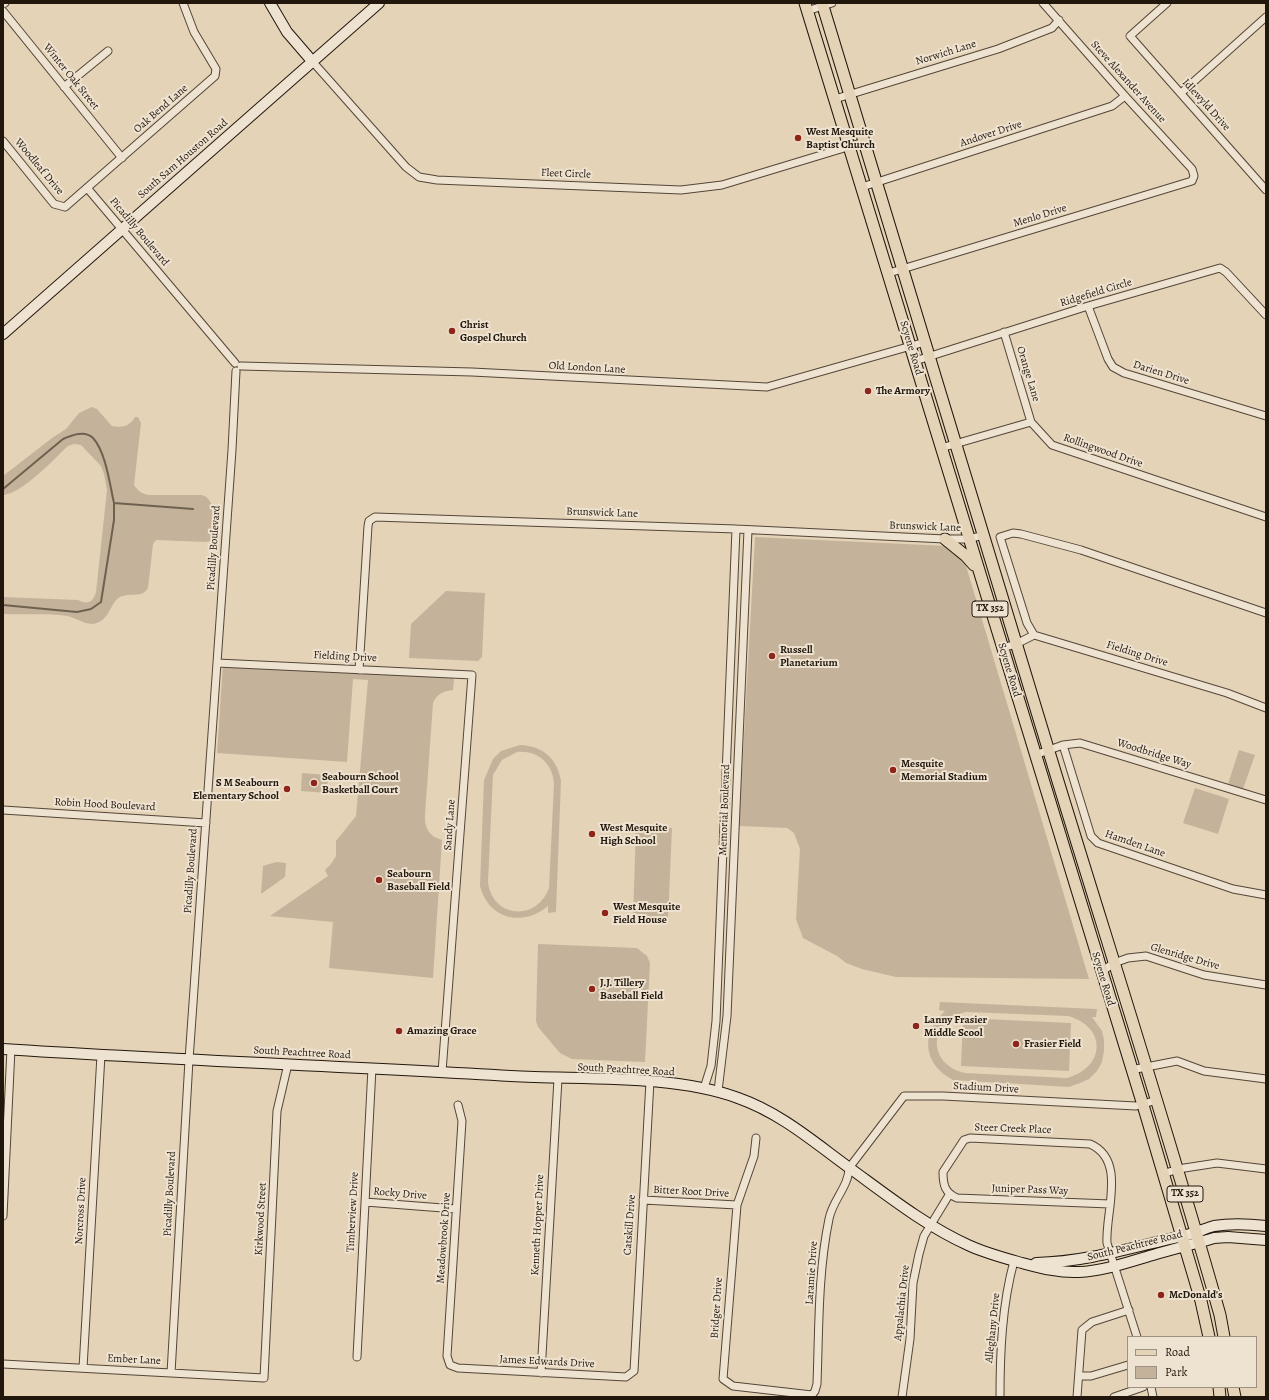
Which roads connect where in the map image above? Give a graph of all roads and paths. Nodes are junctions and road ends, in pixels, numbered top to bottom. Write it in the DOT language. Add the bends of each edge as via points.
graph roads {
  1 [pos="183,3"];
  2 [pos="270,3"];
  3 [pos="379,3"];
  4 [pos="1043,3"];
  5 [pos="1167,3"];
  6 [pos="825,4"];
  7 [pos="806,7"];
  8 [pos="3,11"];
  9 [pos="1266,18"];
  10 [pos="1059,20"];
  11 [pos="108,51"];
  12 [pos="312,61"];
  13 [pos="64,87"];
  14 [pos="1181,93"];
  15 [pos="849,95"];
  16 [pos="1125,96"];
  17 [pos="835,99"];
  18 [pos="3,141"];
  19 [pos="864,142"];
  20 [pos="849,147"];
  21 [pos="122,158"];
  22 [pos="1194,176"];
  23 [pos="876,183"];
  24 [pos="862,187"];
  25 [pos="88,189"];
  26 [pos="1266,190"];
  27 [pos="58,206"];
  28 [pos="122,230"];
  29 [pos="904,268"];
  30 [pos="889,273"];
  31 [pos="1088,306"];
  32 [pos="1266,315"];
  33 [pos="1004,332"];
  34 [pos="3,334"];
  35 [pos="925,342"];
  36 [pos="911,347"];
  37 [pos="929,356"];
  38 [pos="915,361"];
  39 [pos="238,367"];
  40 [pos="1266,416"];
  41 [pos="1031,422"];
  42 [pos="955,444"];
  43 [pos="941,448"];
  44 [pos="1266,517"];
  45 [pos="736,529"];
  46 [pos="748,530"];
  47 [pos="983,535"];
  48 [pos="945,539"];
  49 [pos="969,539"];
  50 [pos="977,569"];
  51 [pos="1266,613"];
  52 [pos="1034,634"];
  53 [pos="1016,644"];
  54 [pos="1002,648"];
  55 [pos="217,662"];
  56 [pos="359,670"];
  57 [pos="472,675"];
  58 [pos="1266,708"];
  59 [pos="1063,745"];
  60 [pos="1048,750"];
  61 [pos="1035,755"];
  62 [pos="1266,800"];
  63 [pos="3,810"];
  64 [pos="206,823"];
  65 [pos="1266,895"];
  66 [pos="1114,963"];
  67 [pos="1101,972"];
  68 [pos="1266,985"];
  69 [pos="7,1049"];
  70 [pos="101,1055"];
  71 [pos="189,1060"];
  72 [pos="288,1064"];
  73 [pos="1146,1066"];
  74 [pos="372,1068"];
  75 [pos="1131,1070"];
  76 [pos="442,1072"];
  77 [pos="558,1079"];
  78 [pos="1266,1079"];
  79 [pos="650,1081"];
  80 [pos="704,1088"];
  81 [pos="718,1091"];
  82 [pos="1157,1100"];
  83 [pos="458,1105"];
  84 [pos="1142,1105"];
  85 [pos="756,1138"];
  86 [pos="849,1168"];
  87 [pos="1178,1169"];
  88 [pos="1266,1169"];
  89 [pos="1163,1174"];
  90 [pos="949,1195"];
  91 [pos="643,1200"];
  92 [pos="365,1202"];
  93 [pos="1110,1204"];
  94 [pos="737,1205"];
  95 [pos="456,1209"];
  96 [pos="3,1216"];
  97 [pos="930,1224"];
  98 [pos="1266,1226"];
  99 [pos="1198,1238"];
  100 [pos="1266,1240"];
  101 [pos="1183,1241"];
  102 [pos="1112,1254"];
  103 [pos="1017,1262"];
  104 [pos="1116,1266"];
  105 [pos="1129,1310"];
  106 [pos="1137,1336"];
  107 [pos="1209,1336"];
  108 [pos="1224,1336"];
  109 [pos="357,1357"];
  110 [pos="3,1364"];
  111 [pos="1127,1365"];
  112 [pos="83,1368"];
  113 [pos="458,1368"];
  114 [pos="634,1371"];
  115 [pos="171,1372"];
  116 [pos="541,1373"];
  117 [pos="1079,1376"];
  118 [pos="264,1378"];
  119 [pos="817,1384"];
  120 [pos="1140,1388"];
  121 [pos="902,1397"];
  122 [pos="1000,1397"];
  123 [pos="1077,1397"];
  124 [pos="1114,1397"];
  1 -- 21 [label="street, Oak Bend Lane" via="194,32 216,69 215,76"];
  2 -- 12 [label="main road" via="287,32"];
  3 -- 12 [label="main road, South Sam Houston Road"];
  4 -- 10 [label="street, Steve Alexander Avenue"];
  5 -- 14 [label="street, Idlewyld Drive" via="1130,36"];
  6 -- 7 [label="street"];
  6 -- 15 [label="main road, Scyene Road / TX 352"];
  7 -- 17 [label="main road, Scyene Road / TX 352"];
  8 -- 13 [label="street, Winter Oak Street"];
  9 -- 14 [label="street"];
  10 -- 15 [label="street, Norwich Lane" via="1052,28 998,49"];
  10 -- 16 [label="street, Steve Alexander Avenue"];
  11 -- 13 [label="street"];
  12 -- 20 [label="street, Fleet Circle" via="406,166 419,177 436,180 681,190 722,185"];
  12 -- 28 [label="main road, South Sam Houston Road"];
  13 -- 21 [label="street, Winter Oak Street"];
  14 -- 26 [label="street, Idlewyld Drive"];
  15 -- 17 [label="street, Norwich Lane"];
  15 -- 19 [label="main road, Scyene Road / TX 352"];
  16 -- 22 [label="street, Steve Alexander Avenue" via="1181,156 1192,169"];
  16 -- 23 [label="street, Andover Drive" via="1112,106"];
  17 -- 20 [label="main road, Scyene Road / TX 352"];
  18 -- 27 [label="street, Woodleaf Drive"];
  19 -- 20 [label="street, Fleet Circle"];
  19 -- 23 [label="main road, Scyene Road / TX 352"];
  20 -- 24 [label="main road, Scyene Road / TX 352"];
  21 -- 25 [label="street, Oak Bend Lane"];
  22 -- 29 [label="street, Menlo Drive" via="1192,181 1185,184"];
  23 -- 24 [label="street, Andover Drive"];
  23 -- 29 [label="main road, Scyene Road / TX 352"];
  24 -- 30 [label="main road, Scyene Road / TX 352"];
  25 -- 27 [label="street, Oak Bend Lane" via="65,207"];
  25 -- 28 [label="street, Picadilly Boulevard"];
  28 -- 34 [label="main road, South Sam Houston Road"];
  28 -- 39 [label="street, Picadilly Boulevard"];
  29 -- 30 [label="street, Menlo Drive"];
  29 -- 35 [label="main road, Scyene Road / TX 352"];
  30 -- 36 [label="main road, Scyene Road / TX 352"];
  31 -- 32 [label="street, Ridgefield Circle" via="1220,268"];
  31 -- 33 [label="street, Ridgefield Circle"];
  31 -- 40 [label="street, Darien Drive" via="1113,367 1124,373"];
  33 -- 37 [label="street, Ridgefield Circle"];
  33 -- 41 [label="street, Orange Lane"];
  35 -- 36 [label="street, Old London Lane"];
  35 -- 37 [label="main road, Scyene Road / TX 352"];
  36 -- 38 [label="main road, Scyene Road / TX 352"];
  36 -- 39 [label="street, Old London Lane" via="768,387 472,372"];
  37 -- 38 [label="street, Ridgefield Circle"];
  37 -- 42 [label="main road, Scyene Road / TX 352"];
  38 -- 43 [label="main road, Scyene Road / TX 352"];
  39 -- 55 [label="street, Picadilly Boulevard"];
  41 -- 42 [label="street"];
  41 -- 44 [label="street, Rollingwood Drive" via="1052,445"];
  42 -- 43 [label="street"];
  42 -- 47 [label="main road, Scyene Road / TX 352"];
  43 -- 49 [label="main road, Scyene Road / TX 352"];
  45 -- 46 [label="street, Brunswick Lane"];
  45 -- 56 [label="street, Brunswick Lane" via="375,517 369,521 368,526"];
  45 -- 80 [label="street, Memorial Boulevard" via="716,1021 711,1066"];
  46 -- 48 [label="street, Brunswick Lane"];
  46 -- 81 [label="street, Memorial Boulevard" via="727,1016"];
  47 -- 49 [label="street, Brunswick Lane"];
  47 -- 53 [label="main road, Scyene Road / TX 352"];
  48 -- 49 [label="street, Brunswick Lane"];
  48 -- 50 [label="main road"];
  49 -- 50 [label="main road, Scyene Road / TX 352"];
  50 -- 54 [label="main road, Scyene Road / TX 352"];
  51 -- 52 [label="street" via="1081,550 1013,533 1000,537 1027,623"];
  52 -- 53 [label="street"];
  52 -- 58 [label="street, Fielding Drive" via="1227,693"];
  53 -- 54 [label="street"];
  53 -- 60 [label="main road, Scyene Road / TX 352"];
  54 -- 61 [label="main road, Scyene Road / TX 352"];
  55 -- 56 [label="street, Fielding Drive"];
  55 -- 64 [label="street, Picadilly Boulevard"];
  56 -- 57 [label="street, Fielding Drive"];
  57 -- 76 [label="street, Sandy Lane"];
  59 -- 60 [label="street, Woodbridge Way"];
  59 -- 62 [label="street, Woodbridge Way" via="1080,743"];
  59 -- 65 [label="street, Hamden Lane" via="1091,836 1098,843 1233,889"];
  60 -- 61 [label="street, Woodbridge Way"];
  60 -- 66 [label="main road, Scyene Road / TX 352"];
  61 -- 67 [label="main road, Scyene Road / TX 352"];
  63 -- 64 [label="street, Robin Hood Boulevard"];
  64 -- 71 [label="street, Picadilly Boulevard"];
  66 -- 67 [label="street, Glenridge Drive"];
  66 -- 68 [label="street, Glenridge Drive" via="1146,956 1210,977"];
  66 -- 73 [label="main road, Scyene Road / TX 352"];
  67 -- 75 [label="main road, Scyene Road / TX 352"];
  69 -- 70 [label="main road, South Peachtree Road"];
  69 -- 96 [label="street"];
  70 -- 71 [label="main road, South Peachtree Road"];
  70 -- 112 [label="street, Norcross Drive"];
  71 -- 72 [label="main road, South Peachtree Road"];
  71 -- 115 [label="street, Picadilly Boulevard"];
  72 -- 74 [label="main road, South Peachtree Road"];
  72 -- 118 [label="street, Kirkwood Street" via="278,1111"];
  73 -- 75 [label="street"];
  73 -- 78 [label="street" via="1177,1061 1204,1071"];
  73 -- 82 [label="main road, Scyene Road / TX 352"];
  74 -- 76 [label="main road, South Peachtree Road"];
  74 -- 92 [label="street, Timberview Drive"];
  75 -- 84 [label="main road, Scyene Road / TX 352"];
  76 -- 77 [label="main road, South Peachtree Road"];
  77 -- 79 [label="main road, South Peachtree Road"];
  77 -- 116 [label="street, Kenneth Hopper Drive"];
  79 -- 80 [label="main road, South Peachtree Road"];
  79 -- 91 [label="street, Catskill Drive"];
  80 -- 81 [label="main road, South Peachtree Road"];
  81 -- 86 [label="main road, South Peachtree Road" via="766,1110 820,1145"];
  82 -- 84 [label="street, Stadium Drive"];
  82 -- 87 [label="main road, Scyene Road / TX 352"];
  83 -- 95 [label="street, Meadowbrook Drive" via="462,1121"];
  84 -- 86 [label="street, Stadium Drive" via="904,1096"];
  84 -- 89 [label="main road, Scyene Road / TX 352"];
  85 -- 94 [label="street, Bridger Drive" via="754,1156"];
  86 -- 97 [label="main road, South Peachtree Road"];
  86 -- 119 [label="street, Laramie Drive" via="849,1176 829,1216 824,1245"];
  87 -- 88 [label="street" via="1217,1163"];
  87 -- 89 [label="street"];
  87 -- 99 [label="main road, Scyene Road / TX 352"];
  89 -- 101 [label="main road, Scyene Road / TX 352"];
  90 -- 93 [label="street, Juniper Pass Way" via="957,1198"];
  90 -- 93 [label="street, Steer Creek Place" via="942,1172 964,1140 970,1138 1090,1144 1099,1148 1110,1168 1113,1186"];
  90 -- 97 [label="street, Appalachia Drive"];
  91 -- 94 [label="street, Bitter Root Drive"];
  91 -- 114 [label="street, Catskill Drive"];
  92 -- 95 [label="street, Rocky Drive"];
  92 -- 109 [label="street, Timberview Drive"];
  93 -- 102 [label="street" via="1106,1232"];
  94 -- 119 [label="street, Bridger Drive" via="723,1379 732,1386 804,1396 812,1395"];
  95 -- 113 [label="street, Meadowbrook Drive" via="447,1356 450,1365"];
  97 -- 103 [label="main road, South Peachtree Road" via="965,1244"];
  97 -- 121 [label="street, Appalachia Drive" via="919,1254 914,1283"];
  98 -- 99 [label="main road, South Peachtree Road" via="1215,1226"];
  99 -- 100 [label="main road, South Peachtree Road"];
  99 -- 101 [label="main road, South Peachtree Road"];
  99 -- 108 [label="main road, Scyene Road / TX 352"];
  101 -- 102 [label="main road"];
  101 -- 104 [label="main road, South Peachtree Road"];
  101 -- 107 [label="main road, Scyene Road / TX 352"];
  102 -- 103 [label="main road" via="1069,1261"];
  102 -- 104 [label="street"];
  103 -- 104 [label="main road, South Peachtree Road" via="1053,1271 1075,1272"];
  103 -- 122 [label="street, Alleghany Drive" via="1006,1307 1000,1365"];
  104 -- 105 [label="street"];
  105 -- 106 [label="street"];
  105 -- 117 [label="street" via="1092,1322 1082,1330"];
  110 -- 112 [label="street, Ember Lane"];
  111 -- 117 [label="street" via="1091,1376"];
  112 -- 115 [label="street, Ember Lane"];
  113 -- 116 [label="street, James Edwards Drive"];
  114 -- 116 [label="street, James Edwards Drive" via="626,1377"];
  115 -- 118 [label="street, Ember Lane"];
  117 -- 123 [label="street"];
  120 -- 124 [label="street"];
}
